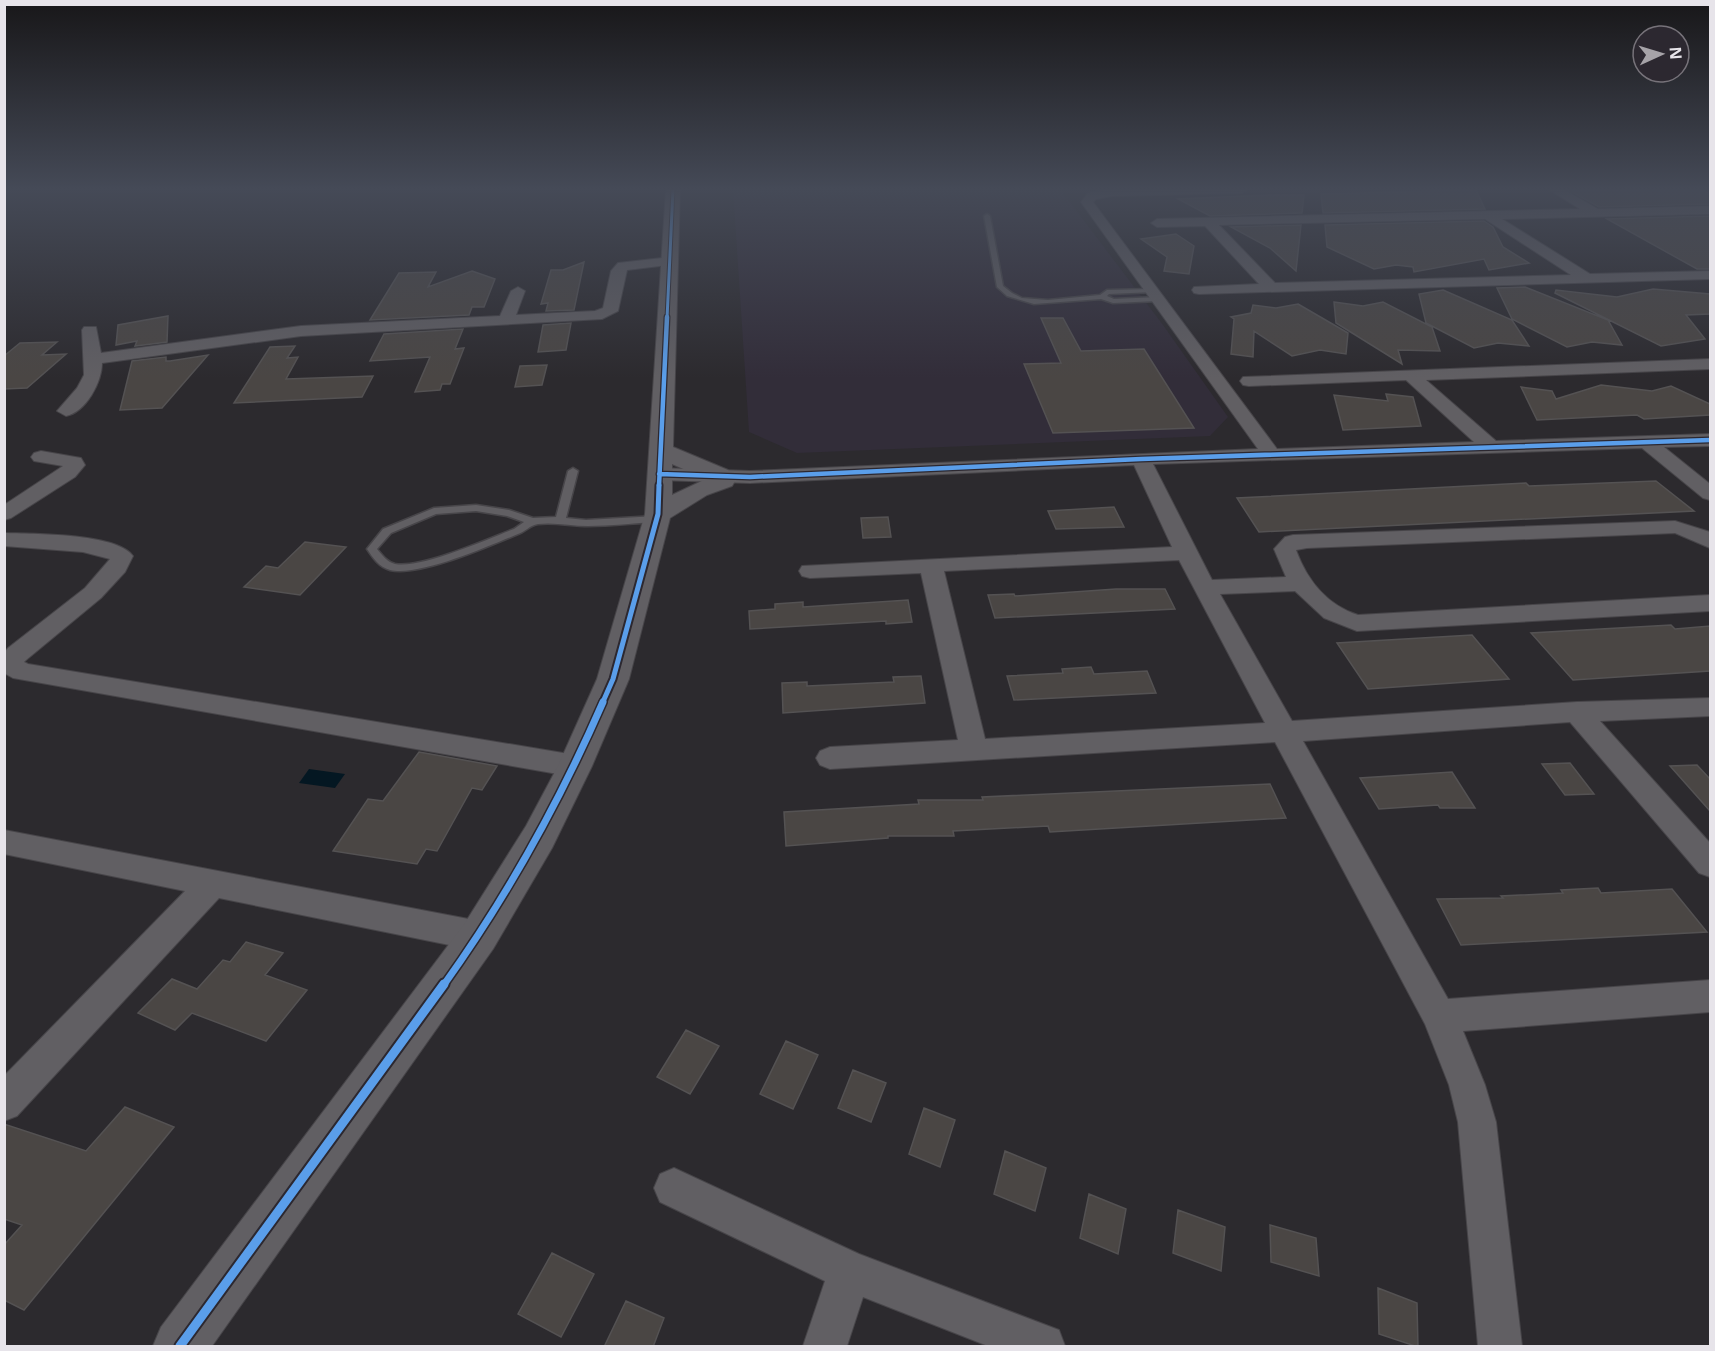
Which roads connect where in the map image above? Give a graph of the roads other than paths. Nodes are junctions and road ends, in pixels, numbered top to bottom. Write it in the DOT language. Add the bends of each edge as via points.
graph roads {
  1 [pos="671,252"];
  2 [pos="994,252"];
  3 [pos="1124,252"];
  4 [pos="1237,252"];
  5 [pos="1546,252"];
  6 [pos="671,261"];
  7 [pos="1710,275"];
  8 [pos="1588,279"];
  9 [pos="1270,287"];
  10 [pos="1199,290"];
  11 [pos="518,291"];
  12 [pos="1155,295"];
  13 [pos="506,321"];
  14 [pos="90,330"];
  15 [pos="94,359"];
  16 [pos="1710,363"];
  17 [pos="1409,374"];
  18 [pos="1249,381"];
  19 [pos="66,411"];
  20 [pos="1710,440"];
  21 [pos="1646,442"];
  22 [pos="1492,448"];
  23 [pos="1272,456"];
  24 [pos="41,457"];
  25 [pos="1141,459"];
  26 [pos="573,471"];
  27 [pos="721,478"];
  28 [pos="659,489"];
  29 [pos="1710,494"];
  30 [pos="4,514"];
  31 [pos="560,520"];
  32 [pos="532,521"];
  33 [pos="4,539"];
  34 [pos="1710,542"];
  35 [pos="1186,554"];
  36 [pos="931,565"];
  37 [pos="810,571"];
  38 [pos="1302,584"];
  39 [pos="1206,587"];
  40 [pos="1710,603"];
  41 [pos="1710,707"];
  42 [pos="1577,712"];
  43 [pos="1283,732"];
  44 [pos="974,749"];
  45 [pos="830,758"];
  46 [pos="575,766"];
  47 [pos="4,842"];
  48 [pos="1710,864"];
  49 [pos="212,884"];
  50 [pos="478,936"];
  51 [pos="1710,996"];
  52 [pos="1439,1016"];
  53 [pos="4,1103"];
  54 [pos="674,1188"];
  55 [pos="850,1271"];
  56 [pos="180,1347"];
  57 [pos="825,1347"];
  58 [pos="1043,1347"];
  59 [pos="1500,1347"];
  1 -- 6 [label="street"];
  2 -- 12 [label="lane" via="1000,287 1007,296 1034,302 1102,297 1113,301"];
  3 -- 12 [label="street"];
  4 -- 9 [label="street"];
  5 -- 8 [label="street"];
  6 -- 13 [label="street" via="623,266 618,271 610,311 605,314"];
  6 -- 28 [label="street"];
  7 -- 8 [label="street"];
  8 -- 9 [label="street"];
  9 -- 10 [label="street"];
  11 -- 13 [label="street"];
  12 -- 23 [label="street"];
  13 -- 15 [label="street" via="301,331"];
  14 -- 15 [label="street"];
  15 -- 19 [label="street" via="90,386"];
  16 -- 17 [label="street"];
  17 -- 18 [label="street"];
  17 -- 22 [label="street"];
  20 -- 21 [label="street"];
  21 -- 22 [label="street"];
  21 -- 29 [label="street"];
  22 -- 23 [label="street"];
  23 -- 25 [label="street"];
  24 -- 30 [label="street" via="75,465"];
  25 -- 27 [label="street"];
  25 -- 35 [label="street"];
  26 -- 31 [label="lane"];
  27 -- 28 [label="street"];
  27 -- 28 [label="street" via="698,490"];
  28 -- 31 [label="lane" via="586,523"];
  28 -- 46 [label="street" via="613,679"];
  31 -- 32 [label="lane"];
  32 -- 32 [label="lane" via="476,508 434,511 387,531 372,549 393,567 412,567 519,531"];
  33 -- 46 [label="street" via="96,547 122,556 121,565 108,580 17,654 11,662 22,672"];
  34 -- 38 [label="street" via="1698,533 1675,527 1293,542 1285,549"];
  35 -- 36 [label="street"];
  35 -- 39 [label="street"];
  36 -- 37 [label="street"];
  36 -- 44 [label="street"];
  38 -- 39 [label="street"];
  38 -- 40 [label="street" via="1326,610 1357,623"];
  39 -- 43 [label="street"];
  41 -- 42 [label="street"];
  42 -- 43 [label="street"];
  42 -- 48 [label="street"];
  43 -- 44 [label="street"];
  43 -- 52 [label="street"];
  44 -- 45 [label="street"];
  46 -- 50 [label="street" via="539,837"];
  47 -- 49 [label="street"];
  49 -- 50 [label="street"];
  49 -- 53 [label="street"];
  50 -- 56 [label="street"];
  51 -- 52 [label="street"];
  52 -- 59 [label="street" via="1467,1085 1477,1122"];
  54 -- 55 [label="street"];
  55 -- 57 [label="street"];
  55 -- 58 [label="street"];
}
